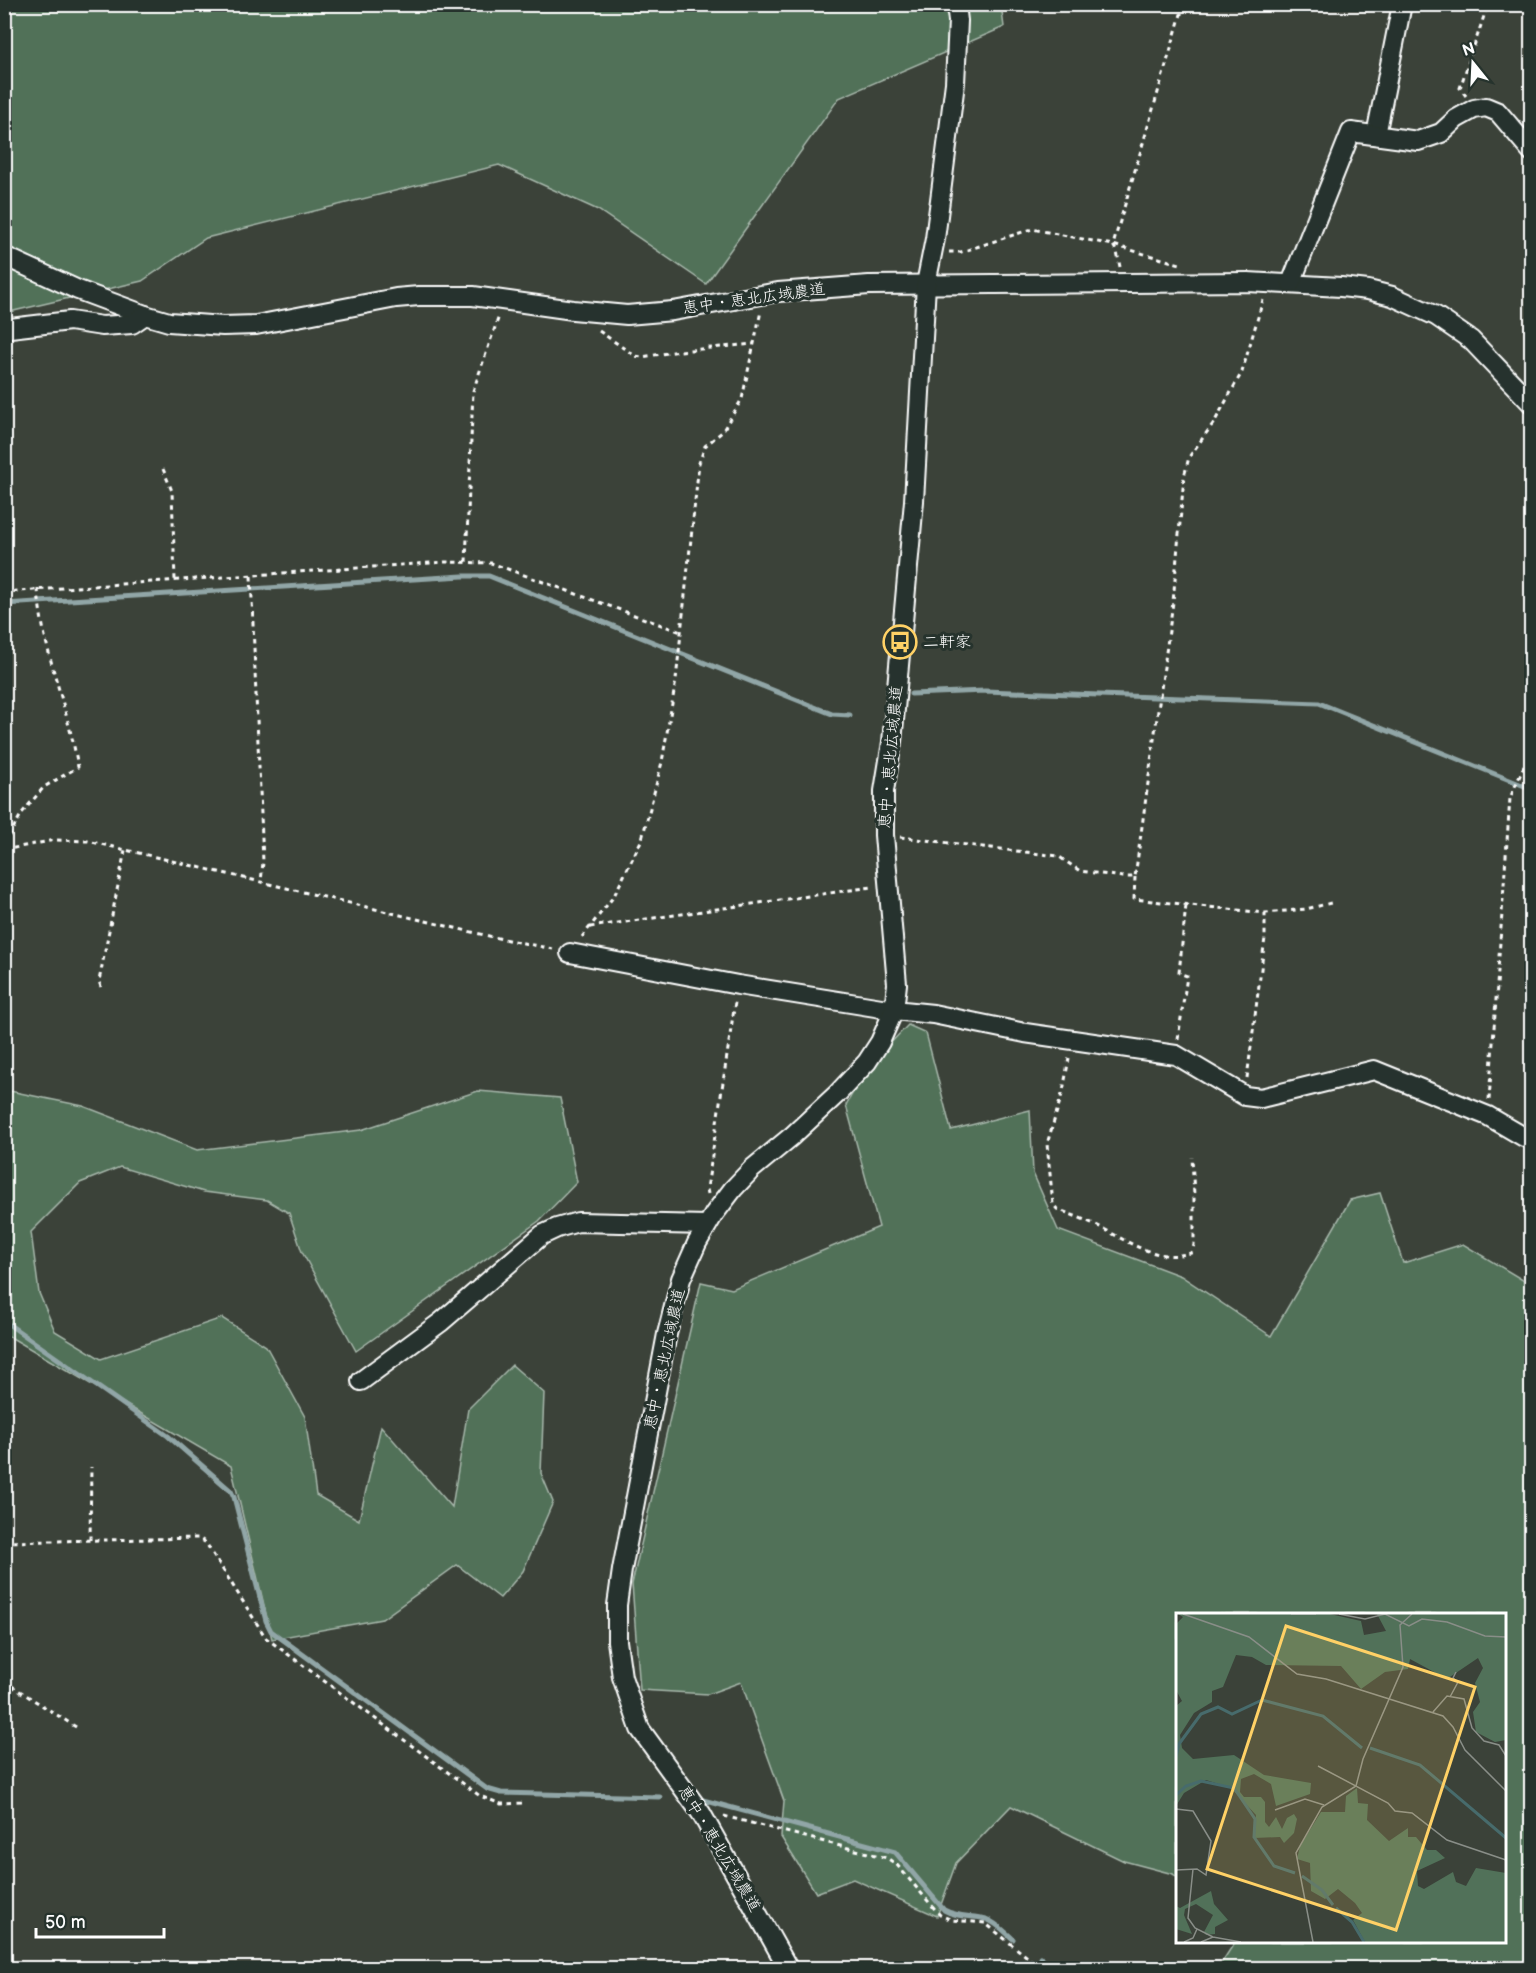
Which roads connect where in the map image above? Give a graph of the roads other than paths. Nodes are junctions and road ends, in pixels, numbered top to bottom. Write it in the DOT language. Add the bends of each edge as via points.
graph roads {
  1 [pos="956,4"];
  2 [pos="1402,4"];
  3 [pos="1376,135"];
  4 [pos="1532,152"];
  5 [pos="4,256"];
  6 [pos="1291,283"];
  7 [pos="926,284"];
  8 [pos="145,315"];
  9 [pos="10,328"];
  10 [pos="1532,404"];
  11 [pos="570,953"];
  12 [pos="894,1010"];
  13 [pos="1532,1138"];
  14 [pos="710,1220"];
  15 [pos="361,1381"];
  16 [pos="788,1968"];
  1 -- 7 [label="street" via="955,83"];
  2 -- 3 [label="street"];
  3 -- 4 [label="street" via="1418,141 1441,133 1456,119 1486,107 1498,112"];
  3 -- 6 [label="street" via="1351,132"];
  5 -- 8 [label="street, 恵中・恵北広域農道"];
  6 -- 7 [label="street"];
  6 -- 10 [label="street" via="1368,290 1436,316 1471,340"];
  7 -- 8 [label="street, 恵中・恵北広域農道" via="764,295 627,315 447,295 396,298 256,325 199,326"];
  7 -- 12 [label="street, 恵中・恵北広域農道" via="914,501 884,791 884,836 897,984"];
  8 -- 9 [label="street" via="132,324 102,326 70,321"];
  11 -- 12 [label="street"];
  12 -- 13 [label="street" via="1176,1055 1245,1096 1261,1098 1374,1070"];
  12 -- 14 [label="street, 恵中・恵北広域農道" via="867,1062 792,1136 752,1169"];
  14 -- 15 [label="street" via="578,1222 557,1228 542,1236 441,1323"];
  14 -- 16 [label="street, 恵中・恵北広域農道" via="681,1279 668,1334 622,1570 617,1641 622,1677 640,1729 701,1813"];
}
